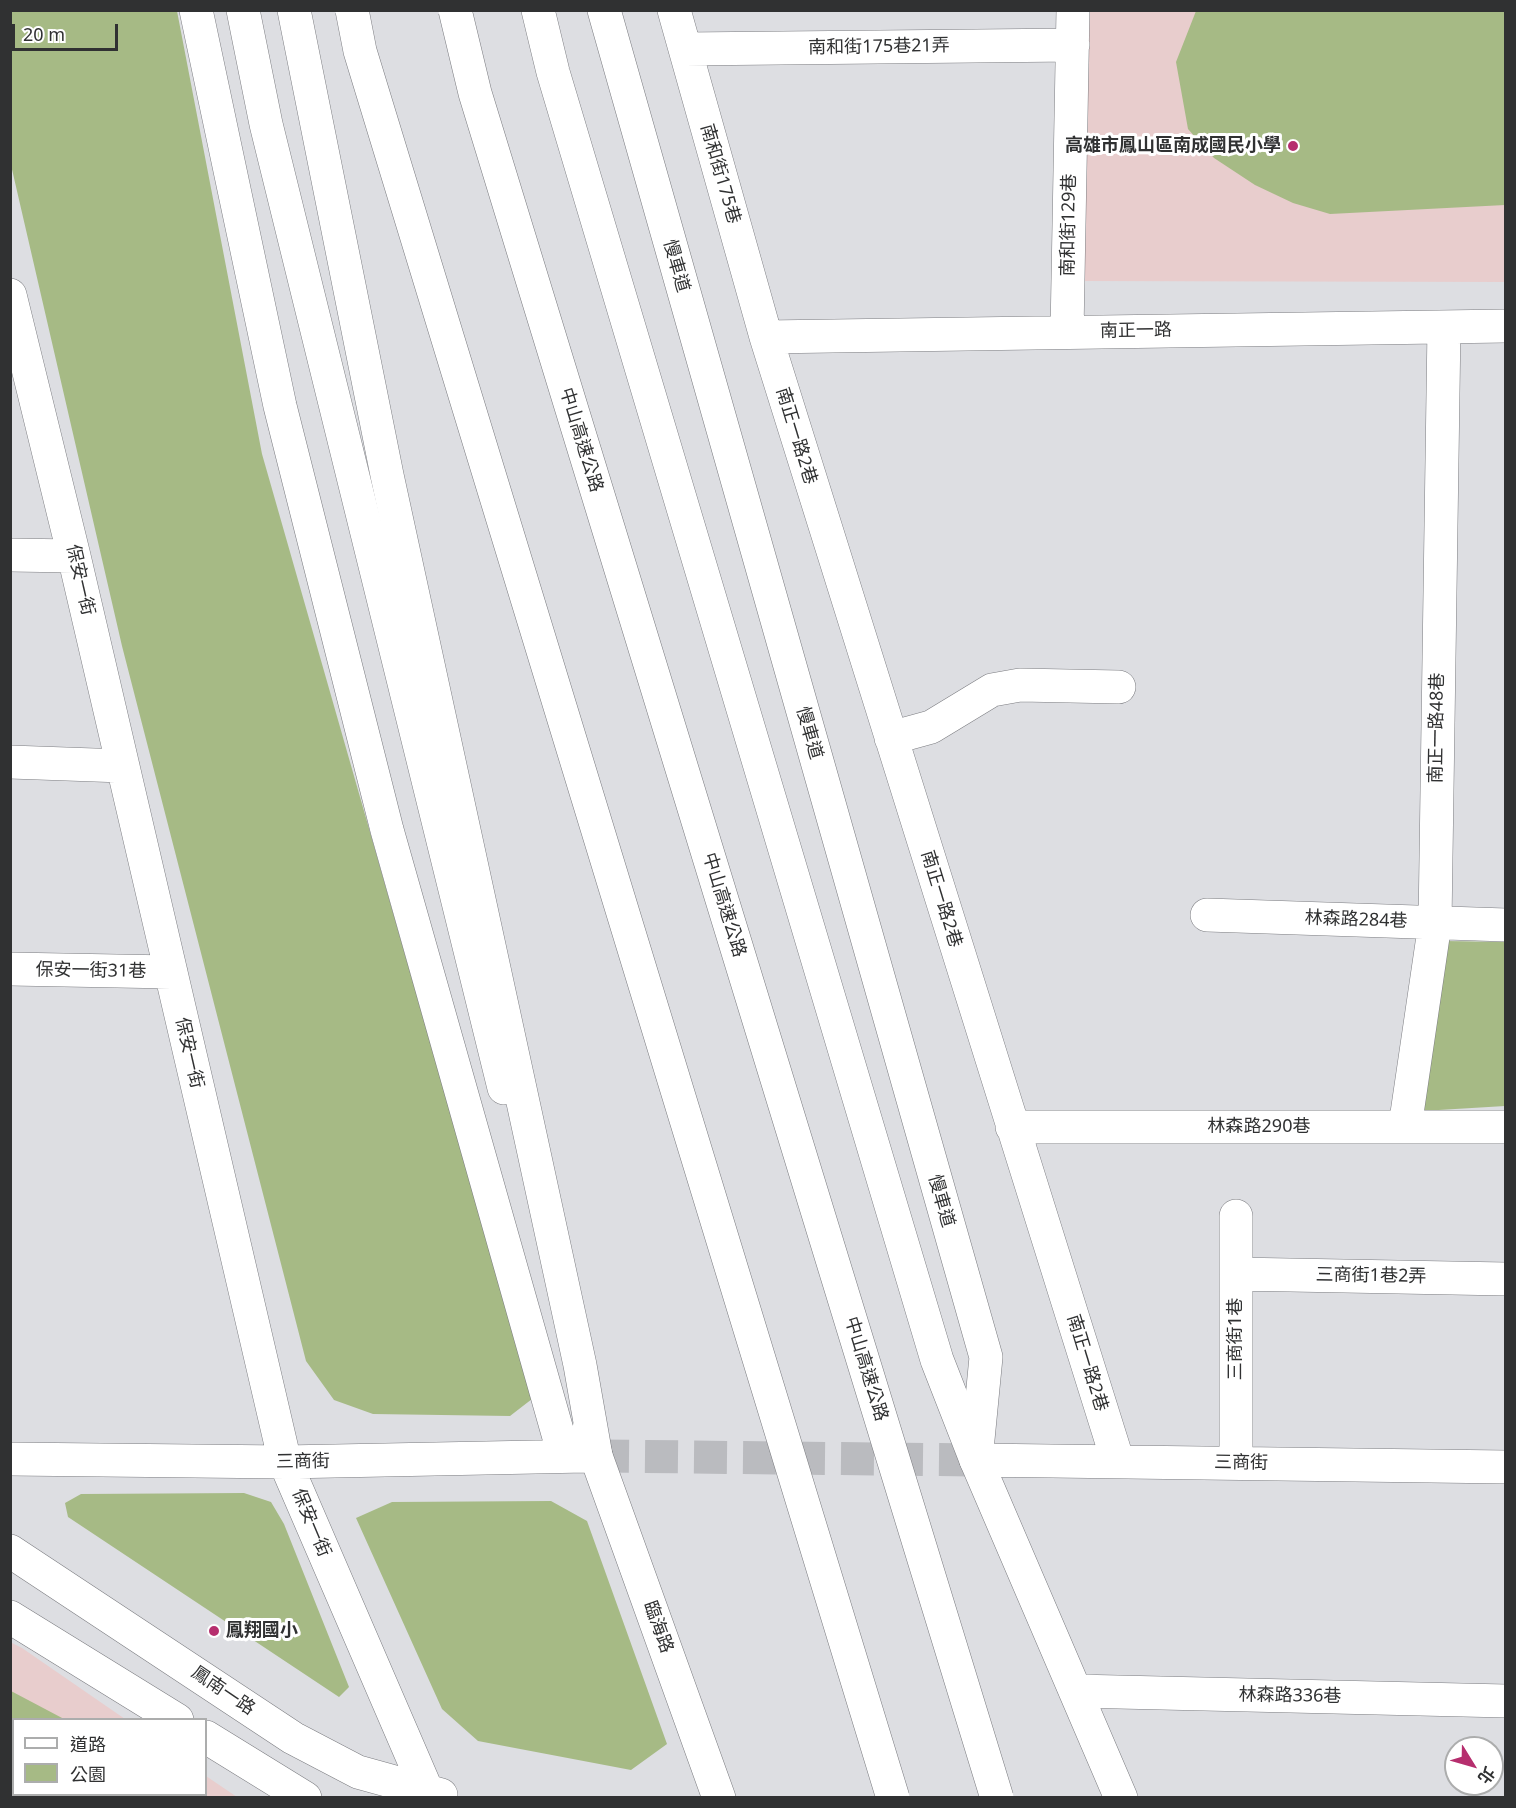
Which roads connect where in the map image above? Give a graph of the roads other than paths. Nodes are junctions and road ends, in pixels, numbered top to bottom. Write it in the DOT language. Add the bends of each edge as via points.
graph roads {
  1 [pos="196,10"];
  2 [pos="243,10"];
  3 [pos="294,10"];
  4 [pos="352,10"];
  5 [pos="455,10"];
  6 [pos="538,10"];
  7 [pos="604,10"];
  8 [pos="674,10"];
  9 [pos="1073,10"];
  10 [pos="1073,45"];
  11 [pos="685,49"];
  12 [pos="10,295"];
  13 [pos="1506,326"];
  14 [pos="1444,327"];
  15 [pos="1067,332"];
  16 [pos="766,337"];
  17 [pos="10,555"];
  18 [pos="75,556"];
  19 [pos="1119,687"];
  20 [pos="891,738"];
  21 [pos="10,762"];
  22 [pos="123,766"];
  23 [pos="1207,915"];
  24 [pos="1435,923"];
  25 [pos="1506,925"];
  26 [pos="10,969"];
  27 [pos="171,972"];
  28 [pos="1012,1127"];
  29 [pos="1405,1127"];
  30 [pos="1506,1127"];
  31 [pos="1236,1216"];
  32 [pos="1236,1274"];
  33 [pos="1506,1279"];
  34 [pos="564,1455"];
  35 [pos="596,1456"];
  36 [pos="10,1459"];
  37 [pos="976,1460"];
  38 [pos="285,1462"];
  39 [pos="1118,1462"];
  40 [pos="1236,1463"];
  41 [pos="1506,1467"];
  42 [pos="10,1551"];
  43 [pos="10,1617"];
  44 [pos="1075,1691"];
  45 [pos="1506,1701"];
  46 [pos="175,1718"];
  47 [pos="207,1738"];
  48 [pos="436,1796"];
  49 [pos="305,1797"];
  50 [pos="719,1797"];
  51 [pos="893,1797"];
  52 [pos="997,1797"];
  53 [pos="1121,1797"];
  1 -- 34 [label="main road" via="280,406 384,818"];
  2 -- 35 [label="main road" via="266,124"];
  3 -- 35 [label="main road" via="387,475 575,1342"];
  4 -- 51 [label="main road, bridge" via="364,62"];
  5 -- 52 [label="main road, 中山高速公路, bridge" via="475,93"];
  6 -- 37 [label="main road" via="556,83 934,1348"];
  7 -- 37 [label="main road, 慢車道" via="986,1357"];
  8 -- 11 [label="main road, 南和街175巷"];
  9 -- 10 [label="main road, 南和街129巷"];
  10 -- 11 [label="main road, 南和街175巷21弄"];
  10 -- 15 [label="main road, 南和街129巷"];
  11 -- 16 [label="main road, 南和街175巷"];
  12 -- 18 [label="main road, 保安一街"];
  13 -- 14 [label="main road, 南正一路"];
  14 -- 15 [label="main road, 南正一路"];
  14 -- 24 [label="main road, 南正一路48巷"];
  15 -- 16 [label="main road, 南正一路"];
  16 -- 20 [label="main road, 南正一路2巷"];
  17 -- 18 [label="main road"];
  18 -- 22 [label="main road, 保安一街"];
  19 -- 20 [label="main road" via="1020,685 992,690 931,727"];
  20 -- 28 [label="main road, 南正一路2巷"];
  21 -- 22 [label="main road"];
  22 -- 27 [label="main road, 保安一街"];
  23 -- 24 [label="main road, 林森路284巷"];
  24 -- 25 [label="main road, 林森路284巷"];
  24 -- 29 [label="main road, 南正一路48巷"];
  26 -- 27 [label="main road, 保安一街31巷"];
  27 -- 38 [label="main road, 保安一街"];
  28 -- 29 [label="main road, 林森路290巷"];
  28 -- 39 [label="main road, 南正一路2巷"];
  29 -- 30 [label="main road, 林森路290巷"];
  31 -- 32 [label="main road, 三商街1巷"];
  32 -- 33 [label="main road, 三商街1巷2弄"];
  32 -- 40 [label="main road, 三商街1巷"];
  34 -- 35 [label="main road, 三商街"];
  34 -- 38 [label="main road, 三商街"];
  35 -- 50 [label="main road, 臨海路"];
  36 -- 38 [label="main road, 三商街"];
  37 -- 39 [label="main road, 三商街"];
  37 -- 44 [label="main road"];
  38 -- 48 [label="main road, 保安一街"];
  39 -- 40 [label="main road, 三商街"];
  40 -- 41 [label="main road, 三商街"];
  42 -- 48 [label="main road, 鳳南一路" via="293,1738 358,1772"];
  43 -- 46 [label="main road"];
  44 -- 45 [label="main road, 林森路336巷"];
  44 -- 53 [label="main road"];
  47 -- 49 [label="main road"];
}
